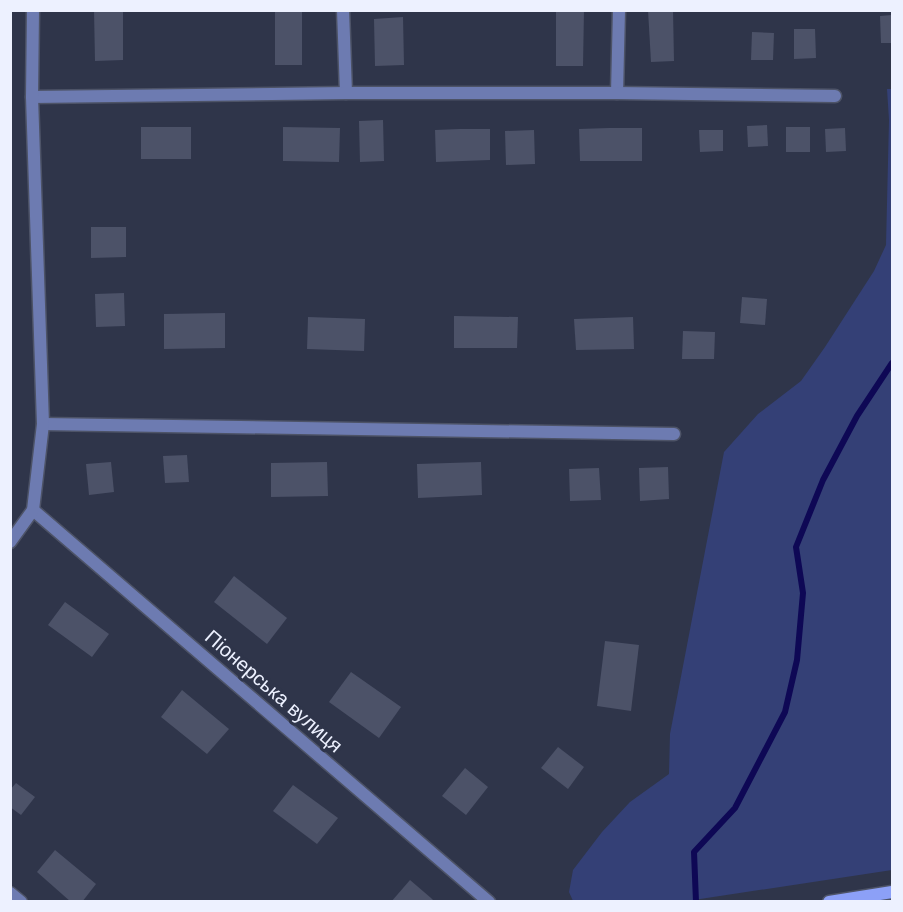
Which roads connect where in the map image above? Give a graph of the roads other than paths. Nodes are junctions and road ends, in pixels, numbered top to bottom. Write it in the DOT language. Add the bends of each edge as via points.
graph roads {
  1 [pos="33,10"];
  2 [pos="343,10"];
  3 [pos="619,10"];
  4 [pos="346,93"];
  5 [pos="617,93"];
  6 [pos="835,96"];
  7 [pos="32,97"];
  8 [pos="43,424"];
  9 [pos="674,434"];
  10 [pos="33,510"];
  11 [pos="10,542"];
  12 [pos="892,891"];
  13 [pos="10,893"];
  14 [pos="21,902"];
  15 [pos="489,902"];
  16 [pos="829,902"];
  1 -- 7 [label="street"];
  2 -- 4 [label="street"];
  3 -- 5 [label="street"];
  4 -- 5 [label="street"];
  4 -- 7 [label="street"];
  5 -- 6 [label="street"];
  7 -- 8 [label="street"];
  8 -- 9 [label="street"];
  8 -- 10 [label="street"];
  10 -- 11 [label="street"];
  10 -- 15 [label="street, Піонерська вулиця"];
  12 -- 16 [label="main road"];
  13 -- 14 [label="street"];
}
